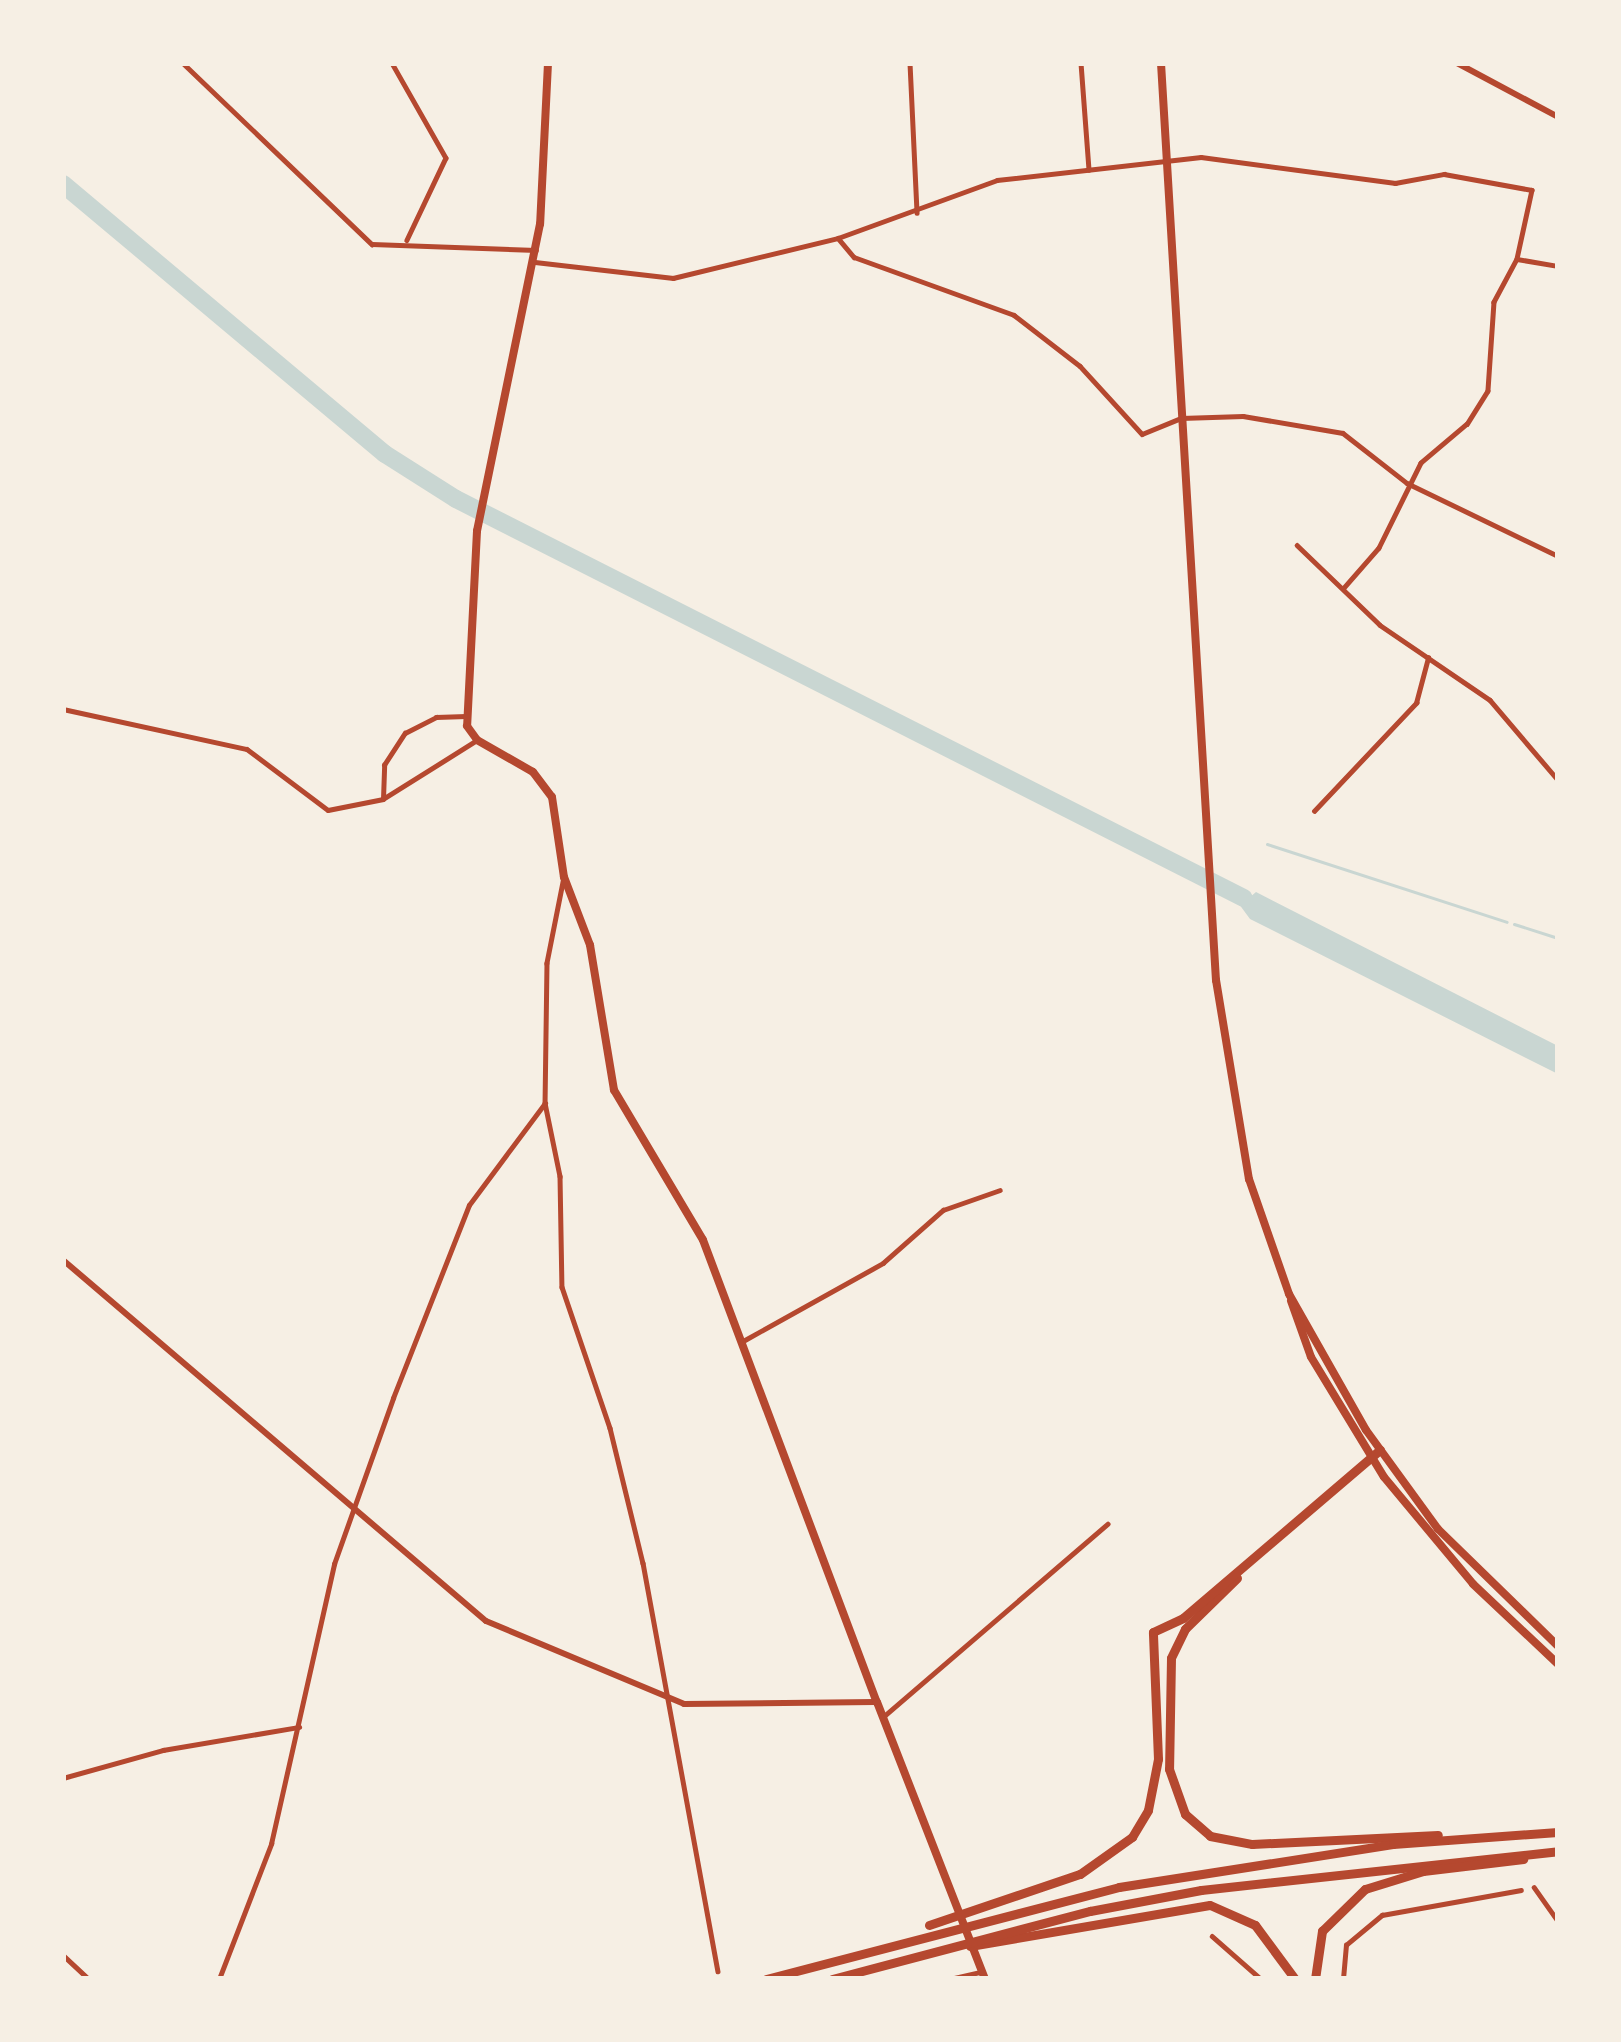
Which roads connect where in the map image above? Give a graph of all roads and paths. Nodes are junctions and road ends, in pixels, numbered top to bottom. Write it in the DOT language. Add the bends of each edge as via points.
graph roads {
  1 [pos="183,63"];
  2 [pos="392,63"];
  3 [pos="548,63"];
  4 [pos="910,63"];
  5 [pos="1081,63"];
  6 [pos="1160,63"];
  7 [pos="1457,63"];
  8 [pos="1558,117"];
  9 [pos="1166,160"];
  10 [pos="1089,170"];
  11 [pos="917,213"];
  12 [pos="838,238"];
  13 [pos="406,240"];
  14 [pos="536,250"];
  15 [pos="1516,259"];
  16 [pos="534,262"];
  17 [pos="1558,266"];
  18 [pos="1181,418"];
  19 [pos="1407,483"];
  20 [pos="1297,545"];
  21 [pos="1558,556"];
  22 [pos="1345,587"];
  23 [pos="1428,658"];
  24 [pos="63,709"];
  25 [pos="466,716"];
  26 [pos="477,740"];
  27 [pos="1558,780"];
  28 [pos="382,799"];
  29 [pos="1315,811"];
  30 [pos="564,877"];
  31 [pos="545,1103"];
  32 [pos="1000,1190"];
  33 [pos="63,1261"];
  34 [pos="740,1343"];
  35 [pos="1375,1454"];
  36 [pos="352,1509"];
  37 [pos="1107,1524"];
  38 [pos="1247,1565"];
  39 [pos="1558,1646"];
  40 [pos="1558,1664"];
  41 [pos="669,1696"];
  42 [pos="877,1702"];
  43 [pos="883,1717"];
  44 [pos="299,1727"];
  45 [pos="63,1778"];
  46 [pos="1558,1832"];
  47 [pos="1480,1837"];
  48 [pos="1558,1854"];
  49 [pos="1534,1887"];
  50 [pos="1521,1890"];
  51 [pos="979,1913"];
  52 [pos="1558,1921"];
  53 [pos="1212,1936"];
  54 [pos="986,1940"];
  55 [pos="63,1955"];
  56 [pos="718,1971"];
  57 [pos="984,1975"];
  58 [pos="837,1978"];
  59 [pos="89,1979"];
  60 [pos="219,1979"];
  61 [pos="766,1979"];
  62 [pos="950,1979"];
  63 [pos="1261,1979"];
  64 [pos="1295,1979"];
  65 [pos="1315,1979"];
  66 [pos="1343,1979"];
  1 -- 13 [label="street" via="338,219 372,244"];
  2 -- 13 [label="street" via="446,158"];
  3 -- 14 [label="main road" via="548,157"];
  4 -- 11 [label="street"];
  5 -- 10 [label="street"];
  6 -- 9 [label="main road"];
  7 -- 8 [label="street"];
  9 -- 10 [label="street"];
  9 -- 15 [label="street" via="1233,159 1395,182 1444,174 1532,190"];
  9 -- 18 [label="main road"];
  10 -- 11 [label="street" via="997,180"];
  11 -- 12 [label="street"];
  12 -- 16 [label="street" via="673,278"];
  12 -- 18 [label="street" via="854,256 1014,316 1080,366 1142,434"];
  13 -- 14 [label="street"];
  14 -- 16 [label="main road"];
  15 -- 17 [label="street"];
  15 -- 19 [label="street" via="1495,302 1488,391"];
  16 -- 25 [label="main road" via="480,512"];
  18 -- 19 [label="street" via="1243,416 1343,434"];
  18 -- 35 [label="main road" via="1210,901 1236,1126 1299,1334"];
  19 -- 21 [label="street"];
  19 -- 22 [label="street" via="1379,548"];
  20 -- 22 [label="street"];
  22 -- 23 [label="street" via="1380,625"];
  23 -- 27 [label="street" via="1490,700"];
  23 -- 29 [label="street" via="1417,703"];
  24 -- 28 [label="street" via="247,749 320,809"];
  25 -- 26 [label="main road"];
  25 -- 28 [label="street" via="436,717 405,733 384,766"];
  26 -- 28 [label="street"];
  26 -- 30 [label="main road" via="550,791"];
  30 -- 31 [label="street" via="547,964"];
  30 -- 34 [label="main road" via="590,944 614,1090 692,1215"];
  31 -- 36 [label="street" via="469,1205"];
  31 -- 41 [label="street" via="560,1176 562,1287 610,1428"];
  32 -- 34 [label="street" via="943,1210 883,1263"];
  33 -- 36 [label="street"];
  34 -- 42 [label="main road"];
  35 -- 38 [label="highway"];
  35 -- 39 [label="main road" via="1438,1529"];
  35 -- 40 [label="main road" via="1473,1584"];
  36 -- 41 [label="street" via="486,1621"];
  36 -- 44 [label="street"];
  37 -- 43 [label="street"];
  38 -- 47 [label="highway" via="1185,1629 1171,1658 1169,1768 1185,1814 1210,1836 1252,1844"];
  38 -- 51 [label="highway" via="1154,1632 1158,1760 1148,1810 1132,1837 1080,1874"];
  41 -- 42 [label="street" via="704,1707"];
  41 -- 56 [label="street"];
  42 -- 43 [label="main road"];
  43 -- 57 [label="main road"];
  44 -- 45 [label="street" via="163,1750"];
  44 -- 60 [label="street" via="271,1844"];
  46 -- 47 [label="highway"];
  47 -- 51 [label="highway" via="1264,1861"];
  48 -- 54 [label="highway" via="1202,1890"];
  48 -- 65 [label="highway" via="1423,1871 1365,1889 1322,1931"];
  49 -- 52 [label="street"];
  50 -- 66 [label="street" via="1382,1915 1346,1945"];
  51 -- 61 [label="highway"];
  53 -- 63 [label="street"];
  54 -- 58 [label="highway"];
  54 -- 64 [label="highway" via="1210,1905 1255,1925"];
  55 -- 59 [label="street"];
  57 -- 62 [label="street"];
}
